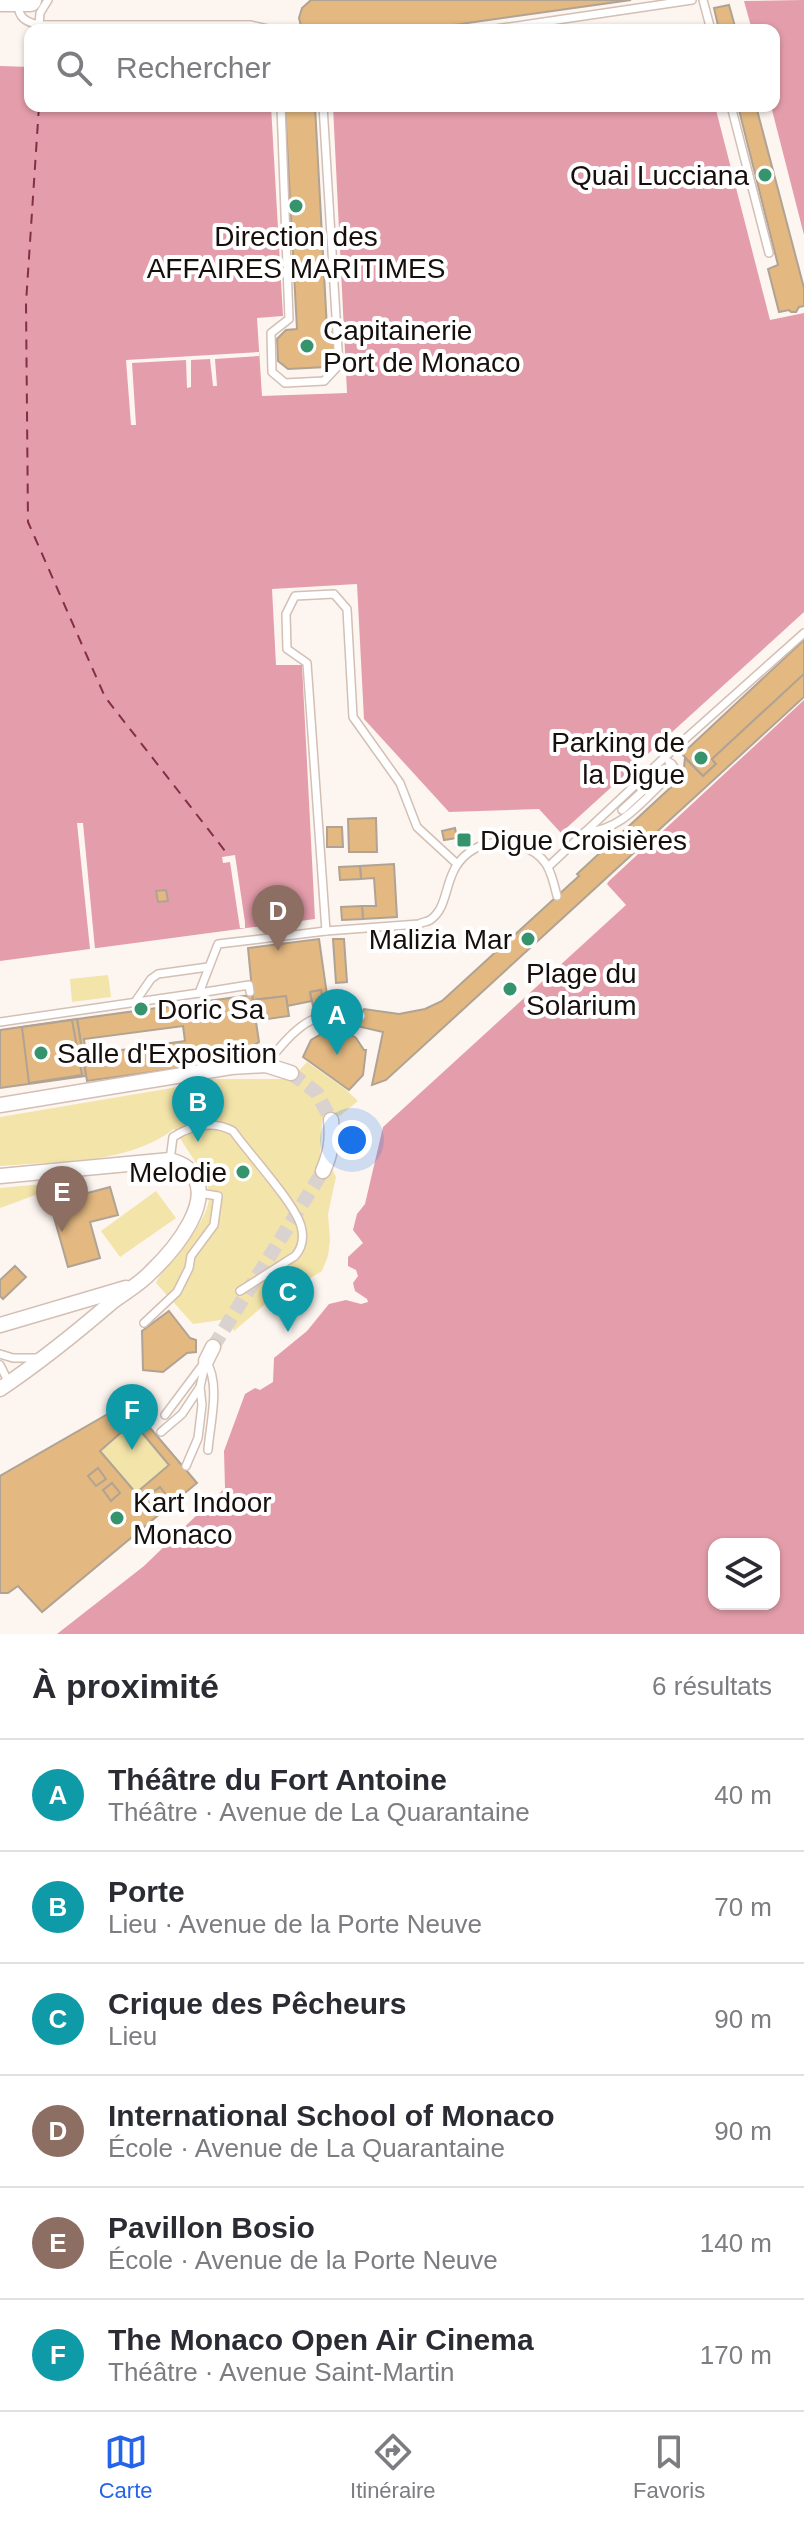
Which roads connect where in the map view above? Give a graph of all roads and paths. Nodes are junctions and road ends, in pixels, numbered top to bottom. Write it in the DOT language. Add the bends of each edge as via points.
graph roads {
  1 [pos="0,0"];
  2 [pos="30,0"];
  3 [pos="48,0"];
  4 [pos="692,0"];
  5 [pos="703,0"];
  6 [pos="18,1"];
  7 [pos="34,24"];
  8 [pos="39,24"];
  9 [pos="536,24"];
  10 [pos="709,24"];
  11 [pos="281,112"];
  12 [pos="323,112"];
  13 [pos="733,112"];
  14 [pos="769,253"];
  15 [pos="804,633"];
  16 [pos="665,757"];
  17 [pos="672,764"];
  18 [pos="683,776"];
  19 [pos="663,782"];
  20 [pos="622,810"];
  21 [pos="585,832"];
  22 [pos="456,863"];
  23 [pos="549,866"];
  24 [pos="557,896"];
  25 [pos="326,931"];
  26 [pos="208,967"];
  27 [pos="250,992"];
  28 [pos="199,993"];
  29 [pos="135,1002"];
  30 [pos="361,1016"];
  31 [pos="0,1022"];
  32 [pos="266,1065"];
  33 [pos="291,1073"];
  34 [pos="0,1105"];
  35 [pos="331,1120"];
  36 [pos="170,1160"];
  37 [pos="323,1171"];
  38 [pos="0,1176"];
  39 [pos="199,1193"];
  40 [pos="130,1287"];
  41 [pos="240,1291"];
  42 [pos="144,1323"];
  43 [pos="0,1325"];
  44 [pos="213,1347"];
  45 [pos="0,1354"];
  46 [pos="46,1357"];
  47 [pos="206,1361"];
  48 [pos="0,1365"];
  49 [pos="4,1386"];
  50 [pos="200,1387"];
  51 [pos="165,1415"];
  52 [pos="161,1432"];
  53 [pos="208,1450"];
  54 [pos="186,1466"];
  1 -- 6 [label="main road"];
  2 -- 6 [label="main road"];
  3 -- 8 [label="lane"];
  4 -- 9 [label="lane"];
  5 -- 10 [label="lane"];
  6 -- 7 [label="lane" via="22,18"];
  11 -- 12 [label="lane" via="289,319 271,333 272,372 285,383 324,381 339,365"];
  13 -- 14 [label="lane"];
  15 -- 16 [label="lane"];
  16 -- 17 [label="lane"];
  16 -- 21 [label="lane"];
  17 -- 18 [label="lane"];
  17 -- 20 [label="lane"];
  19 -- 21 [label="lane" via="617,824"];
  21 -- 23 [label="lane"];
  22 -- 23 [label="lane" via="494,842 527,848"];
  22 -- 25 [label="lane" via="431,920"];
  22 -- 25 [label="lane" via="417,827 400,783 353,717 347,609 334,594 295,596 286,614 287,649 307,663"];
  23 -- 24 [label="lane"];
  25 -- 26 [label="lane" via="218,944"];
  26 -- 28 [label="lane"];
  26 -- 29 [label="lane" via="158,974"];
  27 -- 28 [label="lane" via="249,985"];
  28 -- 29 [label="lane"];
  29 -- 31 [label="lane"];
  30 -- 32 [label="lane" via="318,1016 296,1030"];
  32 -- 33 [label="street"];
  32 -- 34 [label="street"];
  35 -- 37 [label="street" via="331,1154"];
  36 -- 38 [label="street"];
  36 -- 39 [label="street" via="187,1167"];
  36 -- 41 [label="lane" via="173,1137 200,1125 227,1128 301,1223 302,1249"];
  39 -- 40 [label="street" via="195,1216 176,1242 150,1274"];
  39 -- 42 [label="lane" via="218,1196 214,1225 191,1256 177,1292"];
  40 -- 43 [label="street"];
  40 -- 46 [label="street"];
  44 -- 47 [label="street"];
  45 -- 46 [label="lane"];
  46 -- 49 [label="street"];
  47 -- 50 [label="lane"];
  47 -- 51 [label="lane"];
  47 -- 53 [label="lane" via="213,1387"];
  48 -- 49 [label="lane"];
  50 -- 52 [label="lane" via="182,1414"];
  50 -- 54 [label="lane" via="198,1438"];
}
